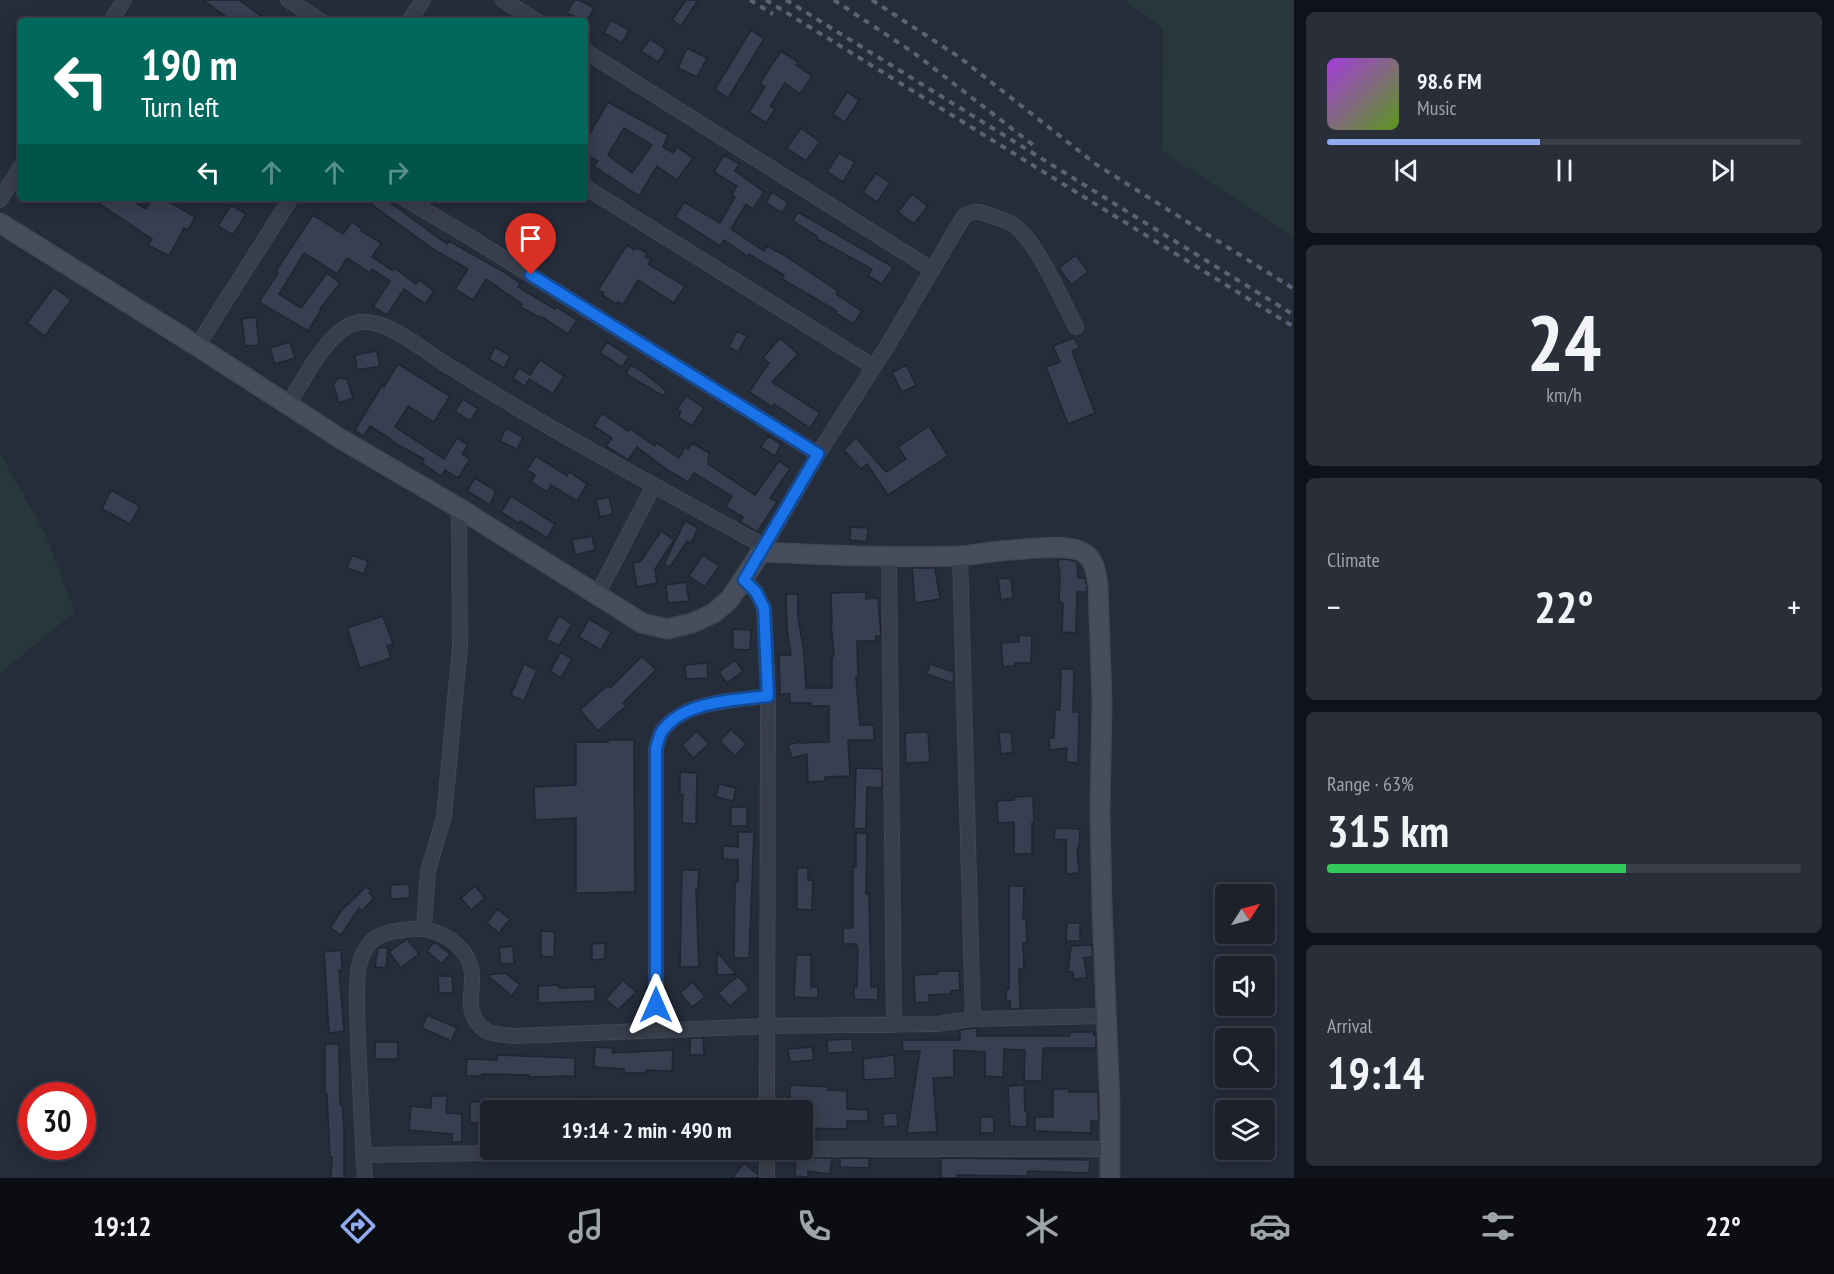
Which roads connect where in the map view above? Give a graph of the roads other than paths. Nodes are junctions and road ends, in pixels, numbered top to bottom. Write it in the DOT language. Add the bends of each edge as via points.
graph roads {
  1 [pos="124,0"];
  2 [pos="288,0"];
  3 [pos="423,0"];
  4 [pos="504,0"];
  5 [pos="114,18"];
  6 [pos="316,18"];
  7 [pos="411,18"];
  8 [pos="532,18"];
  9 [pos="588,53"];
  10 [pos="18,171"];
  11 [pos="588,189"];
  12 [pos="0,200"];
  13 [pos="289,201"];
  14 [pos="409,201"];
  15 [pos="0,223"];
  16 [pos="931,269"];
  17 [pos="1076,327"];
  18 [pos="197,346"];
  19 [pos="874,367"];
  20 [pos="288,405"];
  21 [pos="818,454"];
  22 [pos="654,485"];
  23 [pos="459,508"];
  24 [pos="762,549"];
  25 [pos="960,556"];
  26 [pos="889,557"];
  27 [pos="744,580"];
  28 [pos="597,595"];
  29 [pos="768,696"];
  30 [pos="424,928"];
  31 [pos="1106,1016"];
  32 [pos="974,1019"];
  33 [pos="894,1024"];
  34 [pos="768,1026"];
  35 [pos="656,1029"];
  36 [pos="767,1100"];
  37 [pos="813,1149"];
  38 [pos="1110,1149"];
  39 [pos="480,1153"];
  40 [pos="363,1155"];
  41 [pos="767,1160"];
  42 [pos="365,1178"];
  43 [pos="767,1178"];
  44 [pos="1110,1178"];
  1 -- 5 [label="street"];
  2 -- 6 [label="street"];
  3 -- 7 [label="street"];
  4 -- 8 [label="street"];
  9 -- 16 [label="street"];
  10 -- 12 [label="street"];
  11 -- 19 [label="street"];
  13 -- 18 [label="street"];
  14 -- 21 [label="street"];
  15 -- 18 [label="street"];
  16 -- 17 [label="street" via="964,216 982,211 1013,224 1024,235"];
  16 -- 19 [label="street"];
  18 -- 20 [label="street"];
  19 -- 21 [label="street"];
  20 -- 22 [label="street" via="331,339 359,322 376,322"];
  20 -- 23 [label="street"];
  21 -- 24 [label="street"];
  22 -- 24 [label="street"];
  22 -- 28 [label="street"];
  23 -- 28 [label="street"];
  23 -- 30 [label="street" via="460,646 444,817 428,871"];
  24 -- 26 [label="street"];
  24 -- 27 [label="street"];
  25 -- 26 [label="street"];
  25 -- 31 [label="street" via="1071,548 1091,559 1095,569 1102,702 1100,812"];
  25 -- 32 [label="street"];
  26 -- 33 [label="street"];
  27 -- 28 [label="street" via="714,613 666,629 642,623"];
  27 -- 29 [label="street" via="764,608"];
  29 -- 34 [label="street"];
  29 -- 35 [label="street" via="687,711 661,732 656,748"];
  30 -- 35 [label="street" via="438,932 463,951 472,973 473,1017 489,1034"];
  30 -- 40 [label="street" via="376,937 360,959 357,1002"];
  31 -- 32 [label="street"];
  31 -- 38 [label="street"];
  32 -- 33 [label="street"];
  33 -- 34 [label="street"];
  34 -- 35 [label="street"];
  34 -- 36 [label="street"];
  37 -- 38 [label="street"];
  38 -- 44 [label="street"];
  39 -- 40 [label="street"];
  40 -- 42 [label="street"];
  41 -- 43 [label="street"];
}
